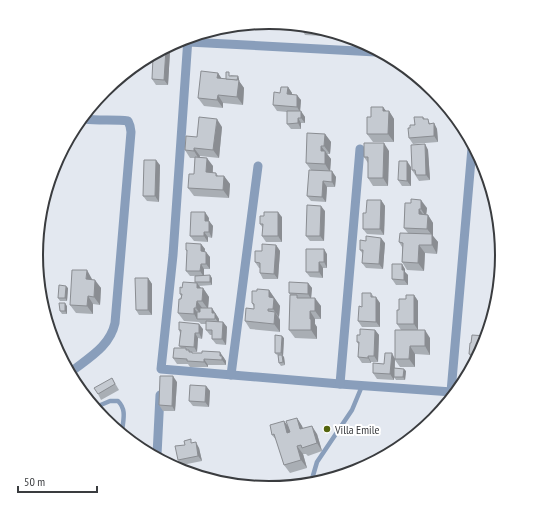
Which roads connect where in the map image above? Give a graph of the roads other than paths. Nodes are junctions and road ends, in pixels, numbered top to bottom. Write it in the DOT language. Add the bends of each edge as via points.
graph roads {
  1 [pos="197,41"];
  2 [pos="188,44"];
  3 [pos="368,51"];
  4 [pos="88,120"];
  5 [pos="360,149"];
  6 [pos="472,154"];
  7 [pos="258,166"];
  8 [pos="74,369"];
  9 [pos="231,375"];
  10 [pos="161,377"];
  11 [pos="340,384"];
  12 [pos="362,386"];
  13 [pos="452,387"];
  14 [pos="449,392"];
  15 [pos="100,405"];
  16 [pos="123,427"];
  17 [pos="157,452"];
  18 [pos="313,477"];
  1 -- 3 [label="street"];
  2 -- 10 [label="street" via="173,255"];
  4 -- 8 [label="street" via="128,121 131,132 113,332 104,346"];
  5 -- 11 [label="street"];
  6 -- 13 [label="street"];
  7 -- 9 [label="street"];
  9 -- 10 [label="street"];
  9 -- 11 [label="street"];
  10 -- 17 [label="street"];
  11 -- 12 [label="street"];
  12 -- 14 [label="street"];
  12 -- 18 [label="lane" via="352,410 317,462"];
  15 -- 16 [label="lane" via="118,401 123,406"];
}
